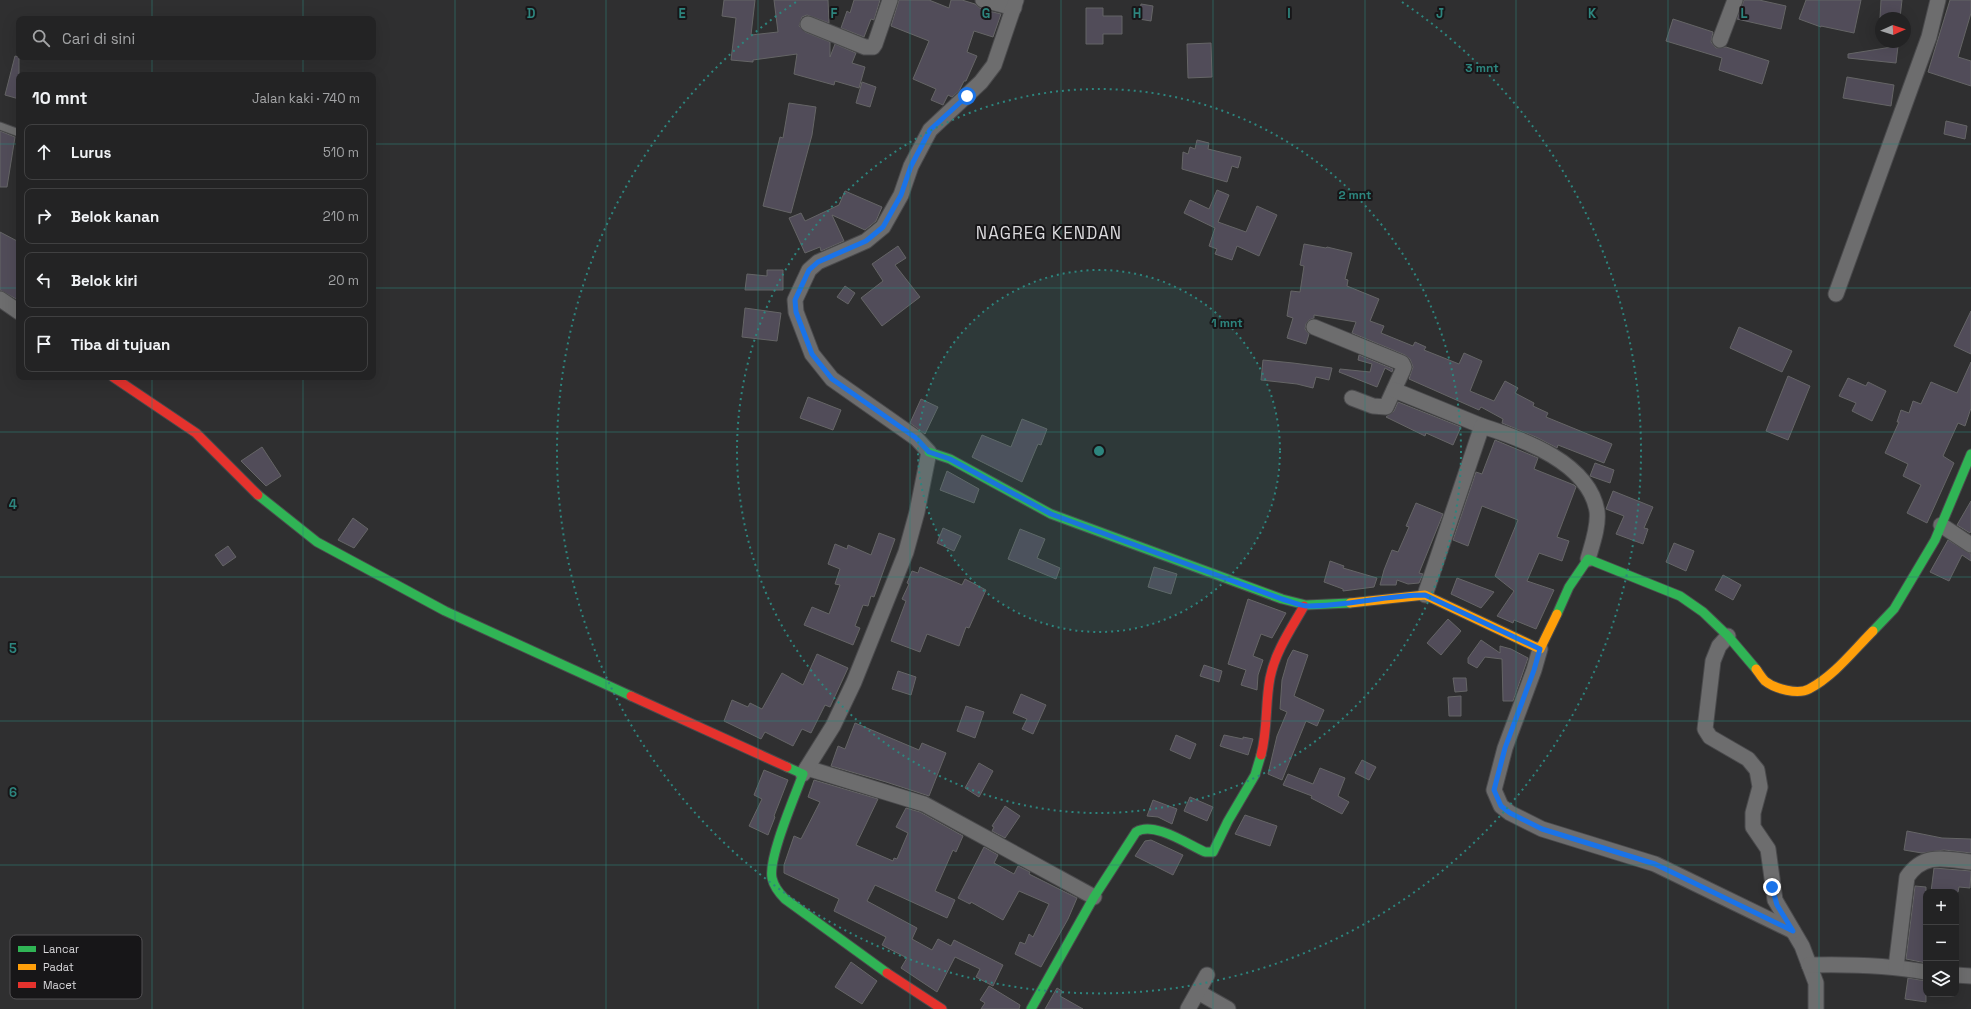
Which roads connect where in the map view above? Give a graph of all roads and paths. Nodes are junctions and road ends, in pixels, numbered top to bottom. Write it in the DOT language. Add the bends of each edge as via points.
graph roads {
  1 [pos="890,0"];
  2 [pos="983,0"];
  3 [pos="1735,0"];
  4 [pos="1934,1"];
  5 [pos="1015,4"];
  6 [pos="808,24"];
  7 [pos="1720,40"];
  8 [pos="0,126"];
  9 [pos="16,131"];
  10 [pos="1836,294"];
  11 [pos="0,299"];
  12 [pos="16,310"];
  13 [pos="1314,327"];
  14 [pos="117,380"];
  15 [pos="1394,390"];
  16 [pos="1352,398"];
  17 [pos="1482,426"];
  18 [pos="929,452"];
  19 [pos="1971,454"];
  20 [pos="1941,525"];
  21 [pos="1971,545"];
  22 [pos="1588,559"];
  23 [pos="1425,595"];
  24 [pos="1304,606"];
  25 [pos="1728,636"];
  26 [pos="1540,649"];
  27 [pos="805,771"];
  28 [pos="1971,862"];
  29 [pos="1094,897"];
  30 [pos="1793,931"];
  31 [pos="1809,965"];
  32 [pos="1896,967"];
  33 [pos="1923,972"];
  34 [pos="1207,975"];
  35 [pos="1959,976"];
  36 [pos="1971,976"];
  37 [pos="1198,992"];
  38 [pos="942,1009"];
  39 [pos="1031,1009"];
  40 [pos="1188,1009"];
  41 [pos="1228,1009"];
  42 [pos="1816,1009"];
  1 -- 6 [label="street" via="873,47 865,47"];
  2 -- 5 [label="street"];
  3 -- 7 [label="street"];
  4 -- 10 [label="street" via="1929,37"];
  5 -- 18 [label="street" via="994,65 976,87 930,130 911,166 901,195 883,227 866,241 818,262 809,270 795,300 796,312 812,354 832,379 916,438"];
  8 -- 9 [label="lane"];
  11 -- 12 [label="street"];
  13 -- 15 [label="street" via="1399,360 1404,367"];
  14 -- 27 [label="street" via="196,433 260,497 317,542 444,611"];
  15 -- 16 [label="street" via="1387,406 1384,407 1373,406"];
  15 -- 17 [label="street"];
  17 -- 22 [label="street" via="1546,452 1573,470 1593,494 1597,513"];
  17 -- 23 [label="street"];
  18 -- 24 [label="street" via="950,459 1051,514"];
  18 -- 27 [label="street" via="906,552 854,682 833,726"];
  19 -- 20 [label="street"];
  20 -- 21 [label="street"];
  20 -- 25 [label="street" via="1935,540 1894,609 1834,671 1808,690 1791,691 1765,681"];
  22 -- 25 [label="street" via="1680,596 1703,612"];
  22 -- 26 [label="street" via="1569,587"];
  23 -- 24 [label="street"];
  23 -- 26 [label="street"];
  24 -- 29 [label="street" via="1277,654 1270,678 1265,740 1255,775 1228,821 1215,850 1205,852 1155,829 1141,829 1132,837"];
  25 -- 30 [label="street" via="1719,646 1713,661 1705,729 1710,737 1748,759 1756,770 1760,787 1753,813 1753,827 1768,848 1773,894"];
  26 -- 30 [label="street" via="1505,748 1494,790 1501,806 1542,829 1662,867"];
  27 -- 29 [label="street" via="924,804"];
  27 -- 38 [label="street" via="772,862 774,888 902,984"];
  28 -- 32 [label="street" via="1932,859 1920,863 1913,869 1908,877"];
  29 -- 39 [label="street"];
  30 -- 31 [label="street"];
  31 -- 32 [label="street" via="1855,964"];
  31 -- 42 [label="street" via="1816,983"];
  32 -- 33 [label="street"];
  34 -- 37 [label="street"];
  35 -- 36 [label="street"];
  37 -- 40 [label="street"];
  37 -- 41 [label="street"];
}
